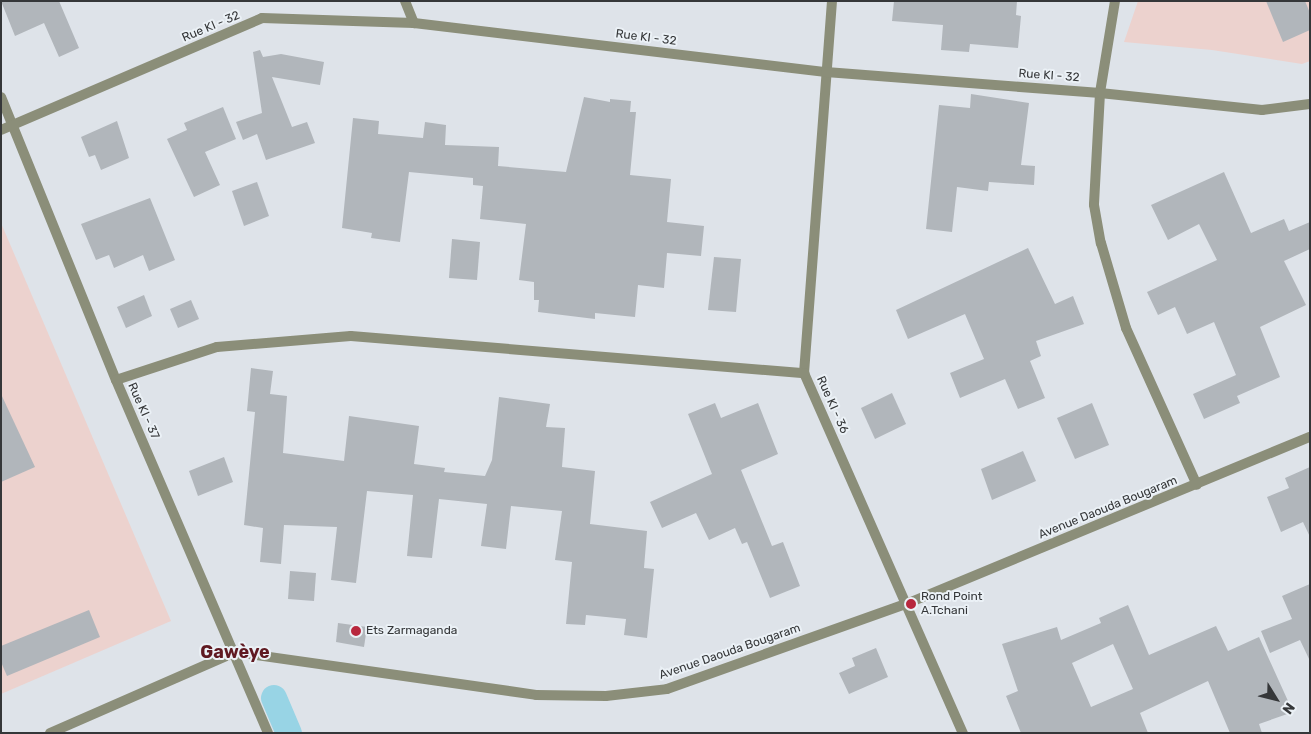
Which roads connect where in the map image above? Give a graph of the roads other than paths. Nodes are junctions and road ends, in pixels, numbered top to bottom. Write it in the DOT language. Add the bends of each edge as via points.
graph roads {
  1 [pos="405,1"];
  2 [pos="832,1"];
  3 [pos="1115,1"];
  4 [pos="414,23"];
  5 [pos="826,72"];
  6 [pos="1100,93"];
  7 [pos="1,97"];
  8 [pos="1310,104"];
  9 [pos="13,125"];
  10 [pos="1,130"];
  11 [pos="804,373"];
  12 [pos="116,380"];
  13 [pos="1310,437"];
  14 [pos="1198,485"];
  15 [pos="906,604"];
  16 [pos="235,652"];
  17 [pos="50,733"];
  18 [pos="268,733"];
  19 [pos="963,733"];
  1 -- 4 [label="street"];
  2 -- 5 [label="street, Rue KI - 36"];
  3 -- 6 [label="street"];
  4 -- 5 [label="street, Rue KI - 32"];
  4 -- 9 [label="street, Rue KI - 32" via="262,18"];
  5 -- 6 [label="street, Rue KI - 32"];
  5 -- 11 [label="street, Rue KI - 36"];
  6 -- 8 [label="street, Rue KI - 32" via="1262,110"];
  6 -- 14 [label="street" via="1094,205 1100,243 1126,328"];
  7 -- 9 [label="street, Rue KI - 37"];
  9 -- 10 [label="street, Rue KI - 32"];
  9 -- 12 [label="street, Rue KI - 37"];
  11 -- 12 [label="street" via="351,336 217,347"];
  11 -- 15 [label="street, Rue KI - 36"];
  12 -- 16 [label="street, Rue KI - 37"];
  13 -- 14 [label="street, Avenue Daouda Bougaram"];
  14 -- 15 [label="street, Avenue Daouda Bougaram"];
  15 -- 16 [label="street, Avenue Daouda Bougaram" via="668,689 606,696 536,695"];
  15 -- 19 [label="street, Rue KI - 36"];
  16 -- 17 [label="street"];
  16 -- 18 [label="street, Rue KI - 37"];
}
